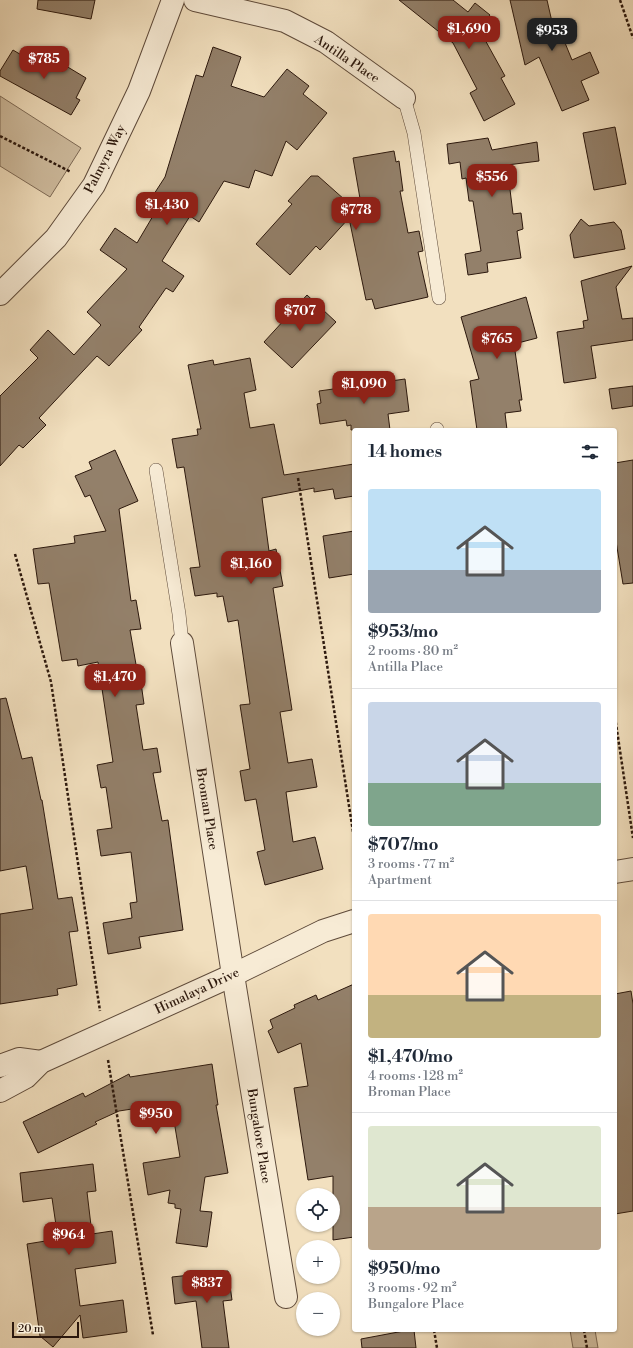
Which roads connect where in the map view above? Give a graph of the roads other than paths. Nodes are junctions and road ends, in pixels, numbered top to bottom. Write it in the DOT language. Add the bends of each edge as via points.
graph roads {
  1 [pos="173,0"];
  2 [pos="195,0"];
  3 [pos="404,98"];
  4 [pos="0,294"];
  5 [pos="439,298"];
  6 [pos="156,470"];
  7 [pos="182,643"];
  8 [pos="633,869"];
  9 [pos="617,872"];
  10 [pos="352,922"];
  11 [pos="233,975"];
  12 [pos="41,1062"];
  13 [pos="0,1066"];
  14 [pos="0,1091"];
  15 [pos="286,1297"];
  1 -- 4 [label="street, Palmyra Way" via="139,91 94,185 56,238"];
  2 -- 3 [label="street, Antilla Place" via="285,21 326,42"];
  3 -- 5 [label="lane" via="414,133"];
  6 -- 7 [label="lane"];
  7 -- 11 [label="street, Broman Place"];
  8 -- 9 [label="street"];
  10 -- 11 [label="street, Himalaya Drive" via="323,932"];
  11 -- 12 [label="street, Himalaya Drive"];
  11 -- 15 [label="street, Bungalore Place"];
  12 -- 13 [label="street" via="19,1059"];
  12 -- 14 [label="street, Himalaya Drive" via="26,1078"];
}
